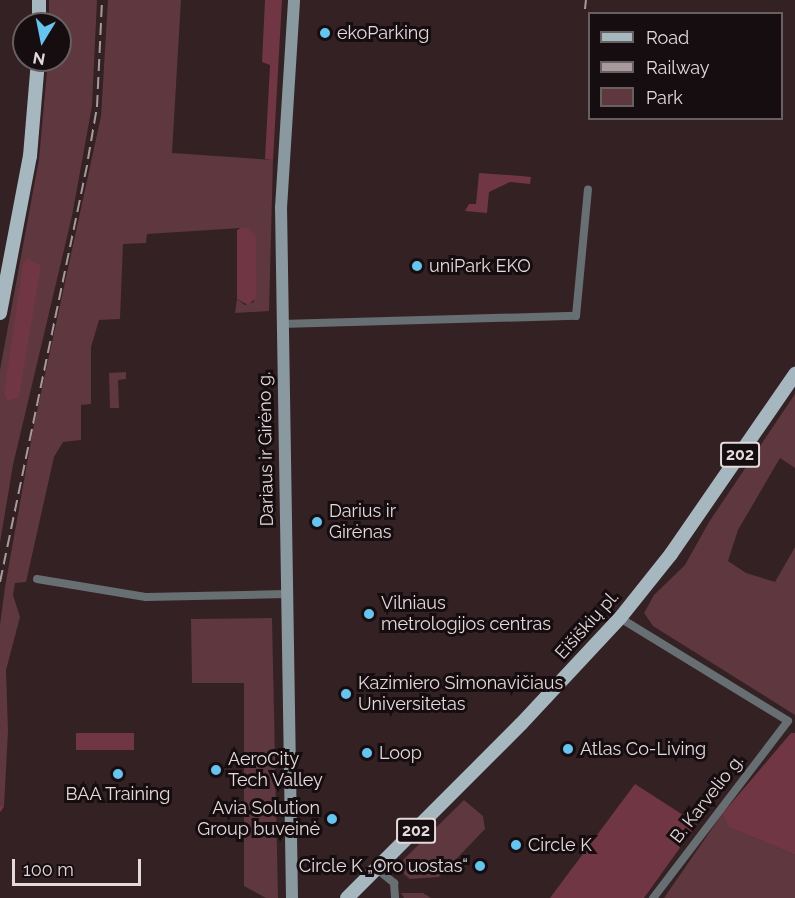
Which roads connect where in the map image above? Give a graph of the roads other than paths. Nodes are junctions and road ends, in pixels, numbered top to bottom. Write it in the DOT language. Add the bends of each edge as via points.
graph roads {
  1 [pos="294,0"];
  2 [pos="37,72"];
  3 [pos="588,190"];
  4 [pos="0,313"];
  5 [pos="281,324"];
  6 [pos="795,374"];
  7 [pos="38,579"];
  8 [pos="286,594"];
  9 [pos="620,618"];
  10 [pos="378,870"];
  11 [pos="292,898"];
  12 [pos="347,898"];
  13 [pos="395,898"];
  14 [pos="653,898"];
  1 -- 5 [label="main road, Dariaus ir Girėno g." via="281,208"];
  2 -- 4 [label="main road" via="30,156"];
  3 -- 5 [label="street" via="576,316"];
  5 -- 8 [label="main road, Dariaus ir Girėno g."];
  6 -- 9 [label="main road, Eišiškių pl. / 202" via="671,554"];
  7 -- 8 [label="street" via="146,597"];
  8 -- 11 [label="main road, Dariaus ir Girėno g."];
  9 -- 10 [label="main road, Eišiškių pl. / 202"];
  9 -- 14 [label="street, B. Karvelio g." via="788,721"];
  10 -- 12 [label="main road, Eišiškių pl. / 202"];
  10 -- 13 [label="street" via="394,883"];
}
